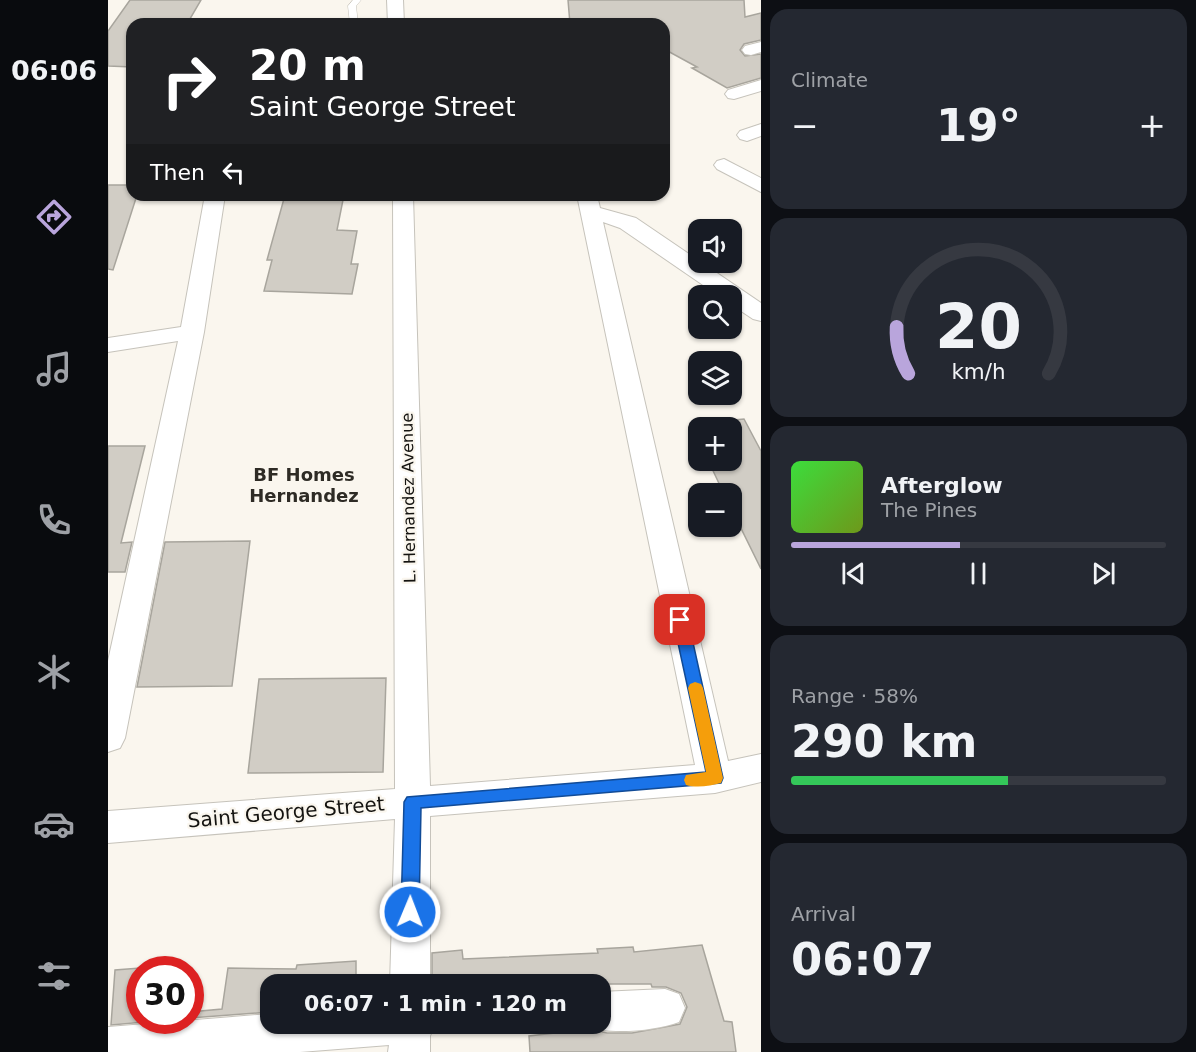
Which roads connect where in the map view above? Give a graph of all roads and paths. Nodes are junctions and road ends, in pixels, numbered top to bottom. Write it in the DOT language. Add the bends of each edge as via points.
graph roads {
  1 [pos="357,0"];
  2 [pos="395,0"];
  3 [pos="353,18"];
  4 [pos="396,18"];
  5 [pos="761,85"];
  6 [pos="734,94"];
  7 [pos="724,165"];
  8 [pos="761,186"];
  9 [pos="214,201"];
  10 [pos="403,201"];
  11 [pos="589,204"];
  12 [pos="761,314"];
  13 [pos="192,332"];
  14 [pos="108,345"];
  15 [pos="108,738"];
  16 [pos="761,768"];
  17 [pos="715,778"];
  18 [pos="413,802"];
  19 [pos="108,827"];
  20 [pos="410,974"];
  21 [pos="665,1008"];
  22 [pos="611,1011"];
  23 [pos="272,1034"];
  24 [pos="410,1034"];
  25 [pos="108,1047"];
  26 [pos="409,1052"];
  1 -- 3 [label="lane" via="352,6"];
  2 -- 4 [label="street"];
  5 -- 6 [label="street"];
  7 -- 8 [label="street"];
  9 -- 13 [label="street"];
  10 -- 18 [label="street, L. Hernandez Avenue"];
  11 -- 12 [label="street" via="636,228"];
  11 -- 17 [label="street"];
  13 -- 14 [label="street"];
  13 -- 15 [label="street"];
  16 -- 17 [label="street, Saint George Street"];
  17 -- 18 [label="street, Saint George Street"];
  18 -- 19 [label="street, Saint George Street"];
  18 -- 20 [label="street, L. Hernandez Avenue"];
  21 -- 22 [label="street"];
  23 -- 25 [label="street"];
  24 -- 26 [label="street"];
}
